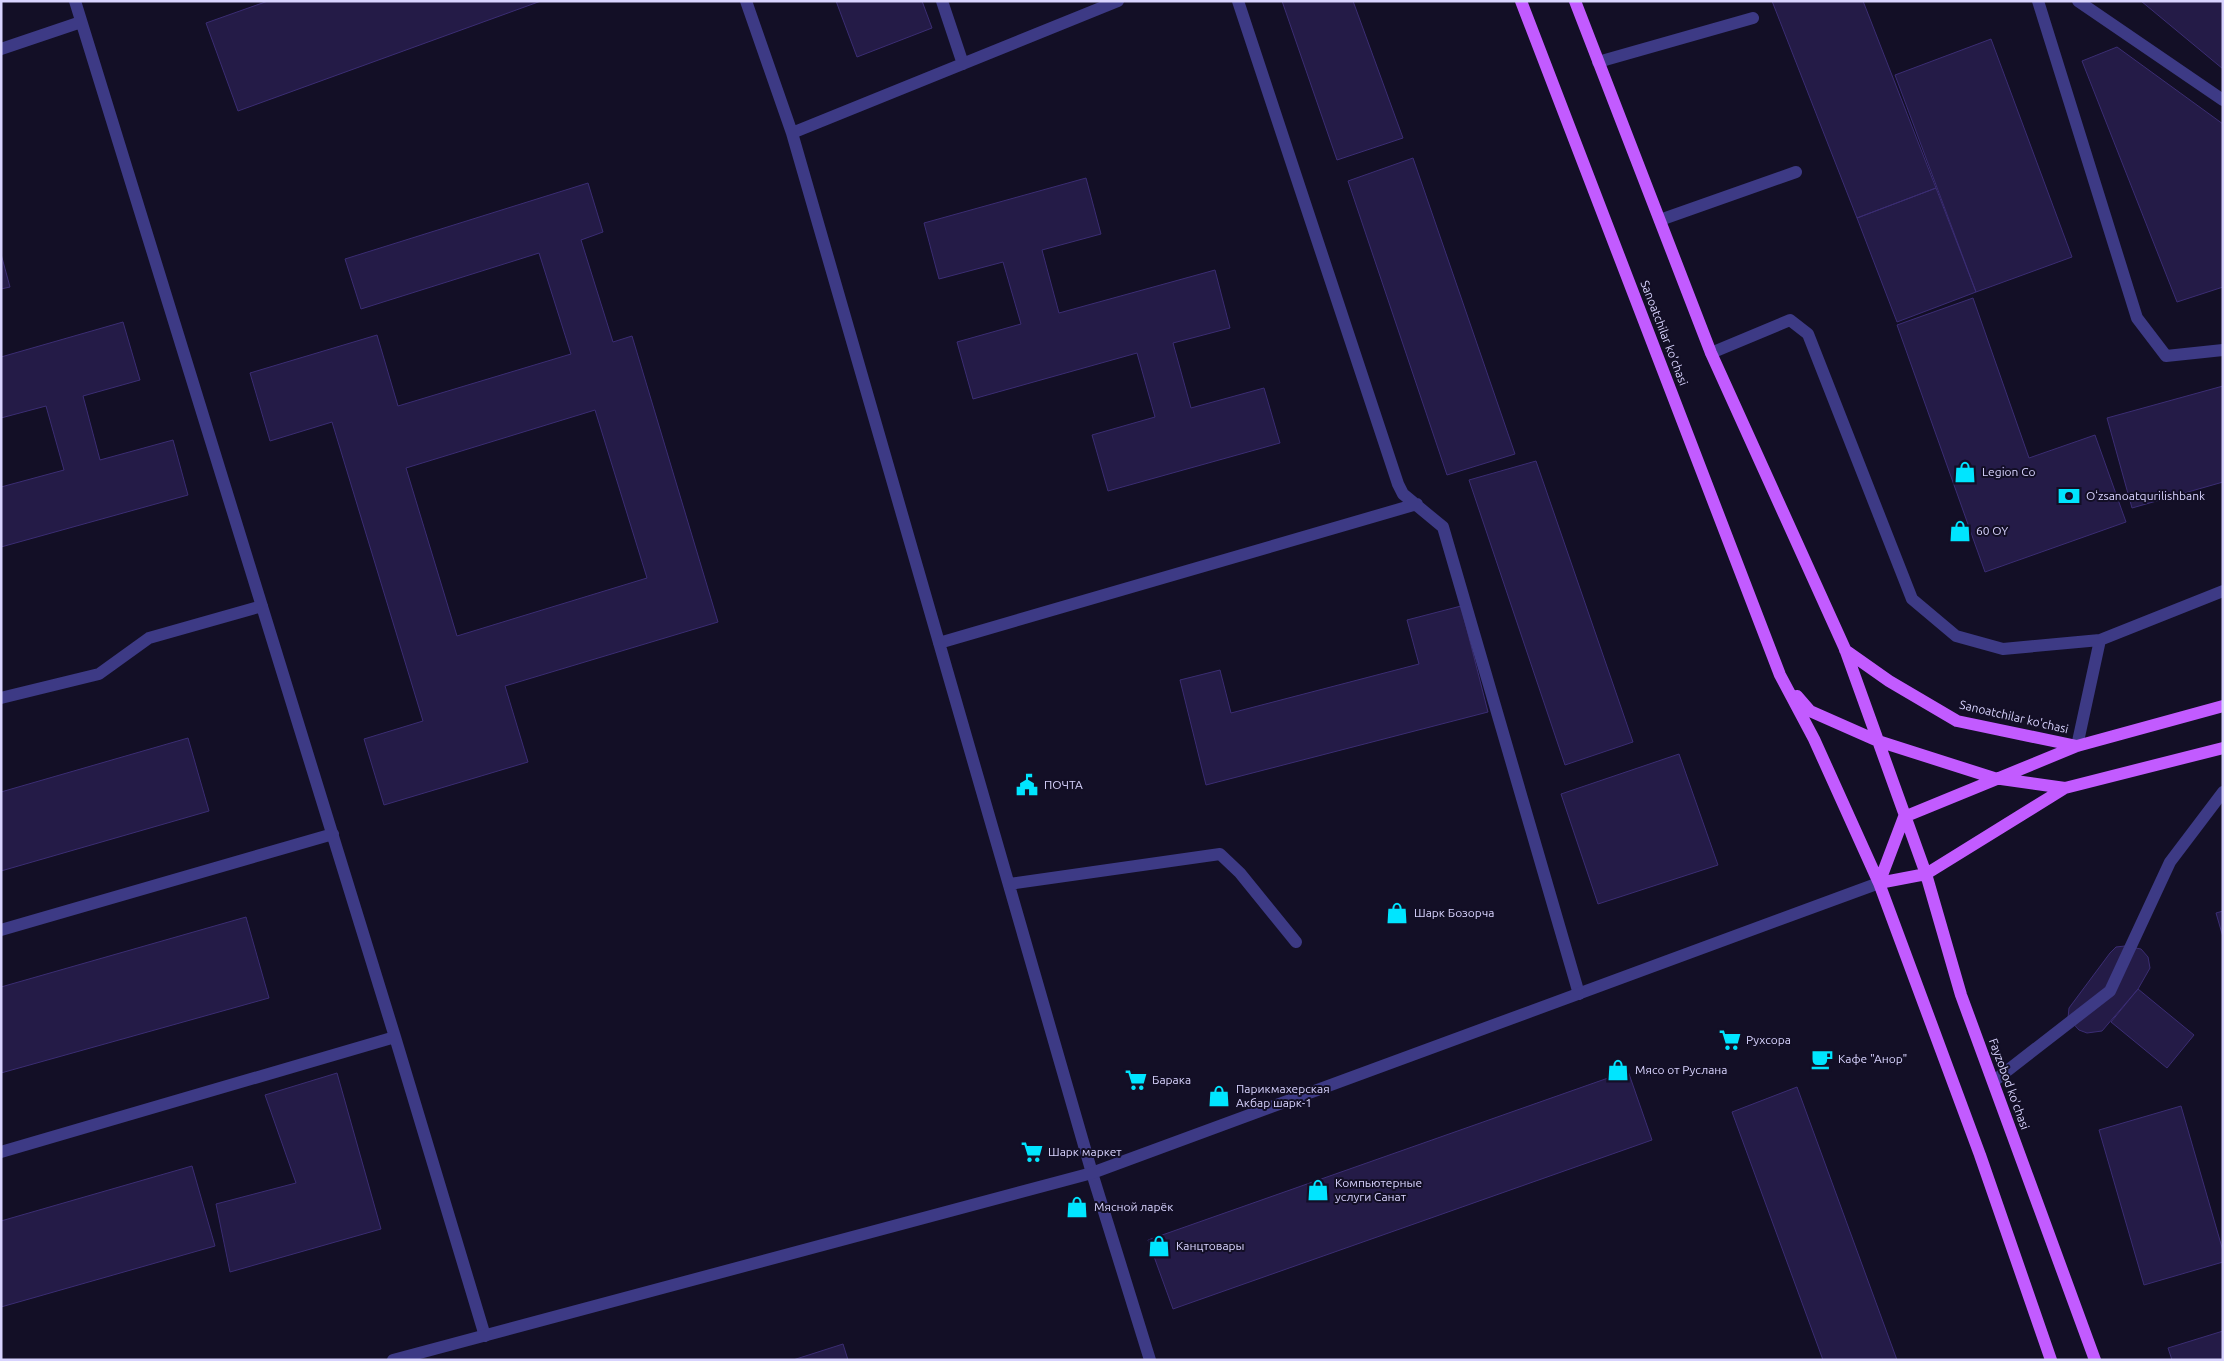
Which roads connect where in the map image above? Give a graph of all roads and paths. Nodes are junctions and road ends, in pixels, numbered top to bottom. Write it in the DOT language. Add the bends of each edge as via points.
graph roads {
  1 [pos="75,1"];
  2 [pos="746,1"];
  3 [pos="942,1"];
  4 [pos="1118,1"];
  5 [pos="1238,1"];
  6 [pos="1521,1"];
  7 [pos="1575,1"];
  8 [pos="2038,1"];
  9 [pos="2078,1"];
  10 [pos="1753,18"];
  11 [pos="81,22"];
  12 [pos="1,49"];
  13 [pos="1598,62"];
  14 [pos="963,64"];
  15 [pos="2223,100"];
  16 [pos="792,133"];
  17 [pos="1796,172"];
  18 [pos="1660,220"];
  19 [pos="2223,350"];
  20 [pos="1711,353"];
  21 [pos="1417,504"];
  22 [pos="2223,591"];
  23 [pos="262,606"];
  24 [pos="2100,640"];
  25 [pos="939,643"];
  26 [pos="1845,650"];
  27 [pos="1780,675"];
  28 [pos="1,698"];
  29 [pos="2223,706"];
  30 [pos="1878,742"];
  31 [pos="2076,746"];
  32 [pos="2223,748"];
  33 [pos="1994,778"];
  34 [pos="2065,788"];
  35 [pos="2223,792"];
  36 [pos="1904,816"];
  37 [pos="333,834"];
  38 [pos="1926,874"];
  39 [pos="1879,883"];
  40 [pos="1009,884"];
  41 [pos="1,930"];
  42 [pos="1296,942"];
  43 [pos="1579,994"];
  44 [pos="395,1037"];
  45 [pos="1994,1082"];
  46 [pos="1,1152"];
  47 [pos="1092,1173"];
  48 [pos="485,1336"];
  49 [pos="393,1360"];
  50 [pos="1150,1360"];
  51 [pos="2051,1360"];
  52 [pos="2095,1360"];
  1 -- 11 [label="street"];
  2 -- 16 [label="street"];
  3 -- 14 [label="street"];
  4 -- 14 [label="street"];
  5 -- 21 [label="street" via="1398,484 1403,494"];
  6 -- 27 [label="main road, Sanoatchilar ko'chasi"];
  7 -- 13 [label="main road"];
  8 -- 19 [label="street" via="2137,318 2166,356"];
  9 -- 15 [label="street"];
  10 -- 13 [label="street"];
  11 -- 12 [label="street"];
  11 -- 23 [label="street"];
  13 -- 18 [label="main road"];
  14 -- 16 [label="street"];
  16 -- 25 [label="street"];
  17 -- 18 [label="street"];
  18 -- 20 [label="main road"];
  20 -- 24 [label="street" via="1790,320 1808,334 1912,599 1956,636 2003,649"];
  20 -- 26 [label="main road"];
  21 -- 25 [label="street"];
  21 -- 43 [label="street" via="1444,527"];
  22 -- 24 [label="street"];
  23 -- 28 [label="street" via="150,638 99,674"];
  23 -- 37 [label="street"];
  24 -- 31 [label="street"];
  25 -- 40 [label="street"];
  26 -- 30 [label="main road"];
  26 -- 31 [label="main road, Sanoatchilar ko'chasi" via="1889,681 1957,721"];
  27 -- 30 [label="main road, Sanoatchilar ko'chasi" via="1810,711"];
  27 -- 39 [label="main road, Sanoatchilar ko'chasi" via="1814,739"];
  29 -- 31 [label="main road, Sanoatchilar ko'chasi"];
  30 -- 33 [label="main road, Sanoatchilar ko'chasi"];
  30 -- 36 [label="main road"];
  31 -- 33 [label="main road, Sanoatchilar ko'chasi"];
  32 -- 34 [label="main road, Sanoatchilar ko'chasi"];
  33 -- 34 [label="main road, Sanoatchilar ko'chasi"];
  33 -- 36 [label="main road, Sanoatchilar ko'chasi"];
  34 -- 38 [label="main road, Sanoatchilar ko'chasi"];
  35 -- 45 [label="street" via="2170,862 2110,991"];
  36 -- 38 [label="main road, Fayzobod ko'chasi"];
  36 -- 39 [label="main road"];
  37 -- 41 [label="street"];
  37 -- 44 [label="street"];
  38 -- 39 [label="main road, Sanoatchilar ko'chasi"];
  38 -- 45 [label="main road, Fayzobod ko'chasi" via="1961,995"];
  39 -- 43 [label="street"];
  39 -- 51 [label="main road" via="1980,1155"];
  40 -- 42 [label="street" via="1220,854 1240,873"];
  40 -- 47 [label="street"];
  43 -- 47 [label="street"];
  44 -- 46 [label="street"];
  44 -- 48 [label="street"];
  45 -- 52 [label="main road, Fayzobod ko'chasi"];
  47 -- 48 [label="street"];
  47 -- 50 [label="street"];
  48 -- 49 [label="street"];
}
